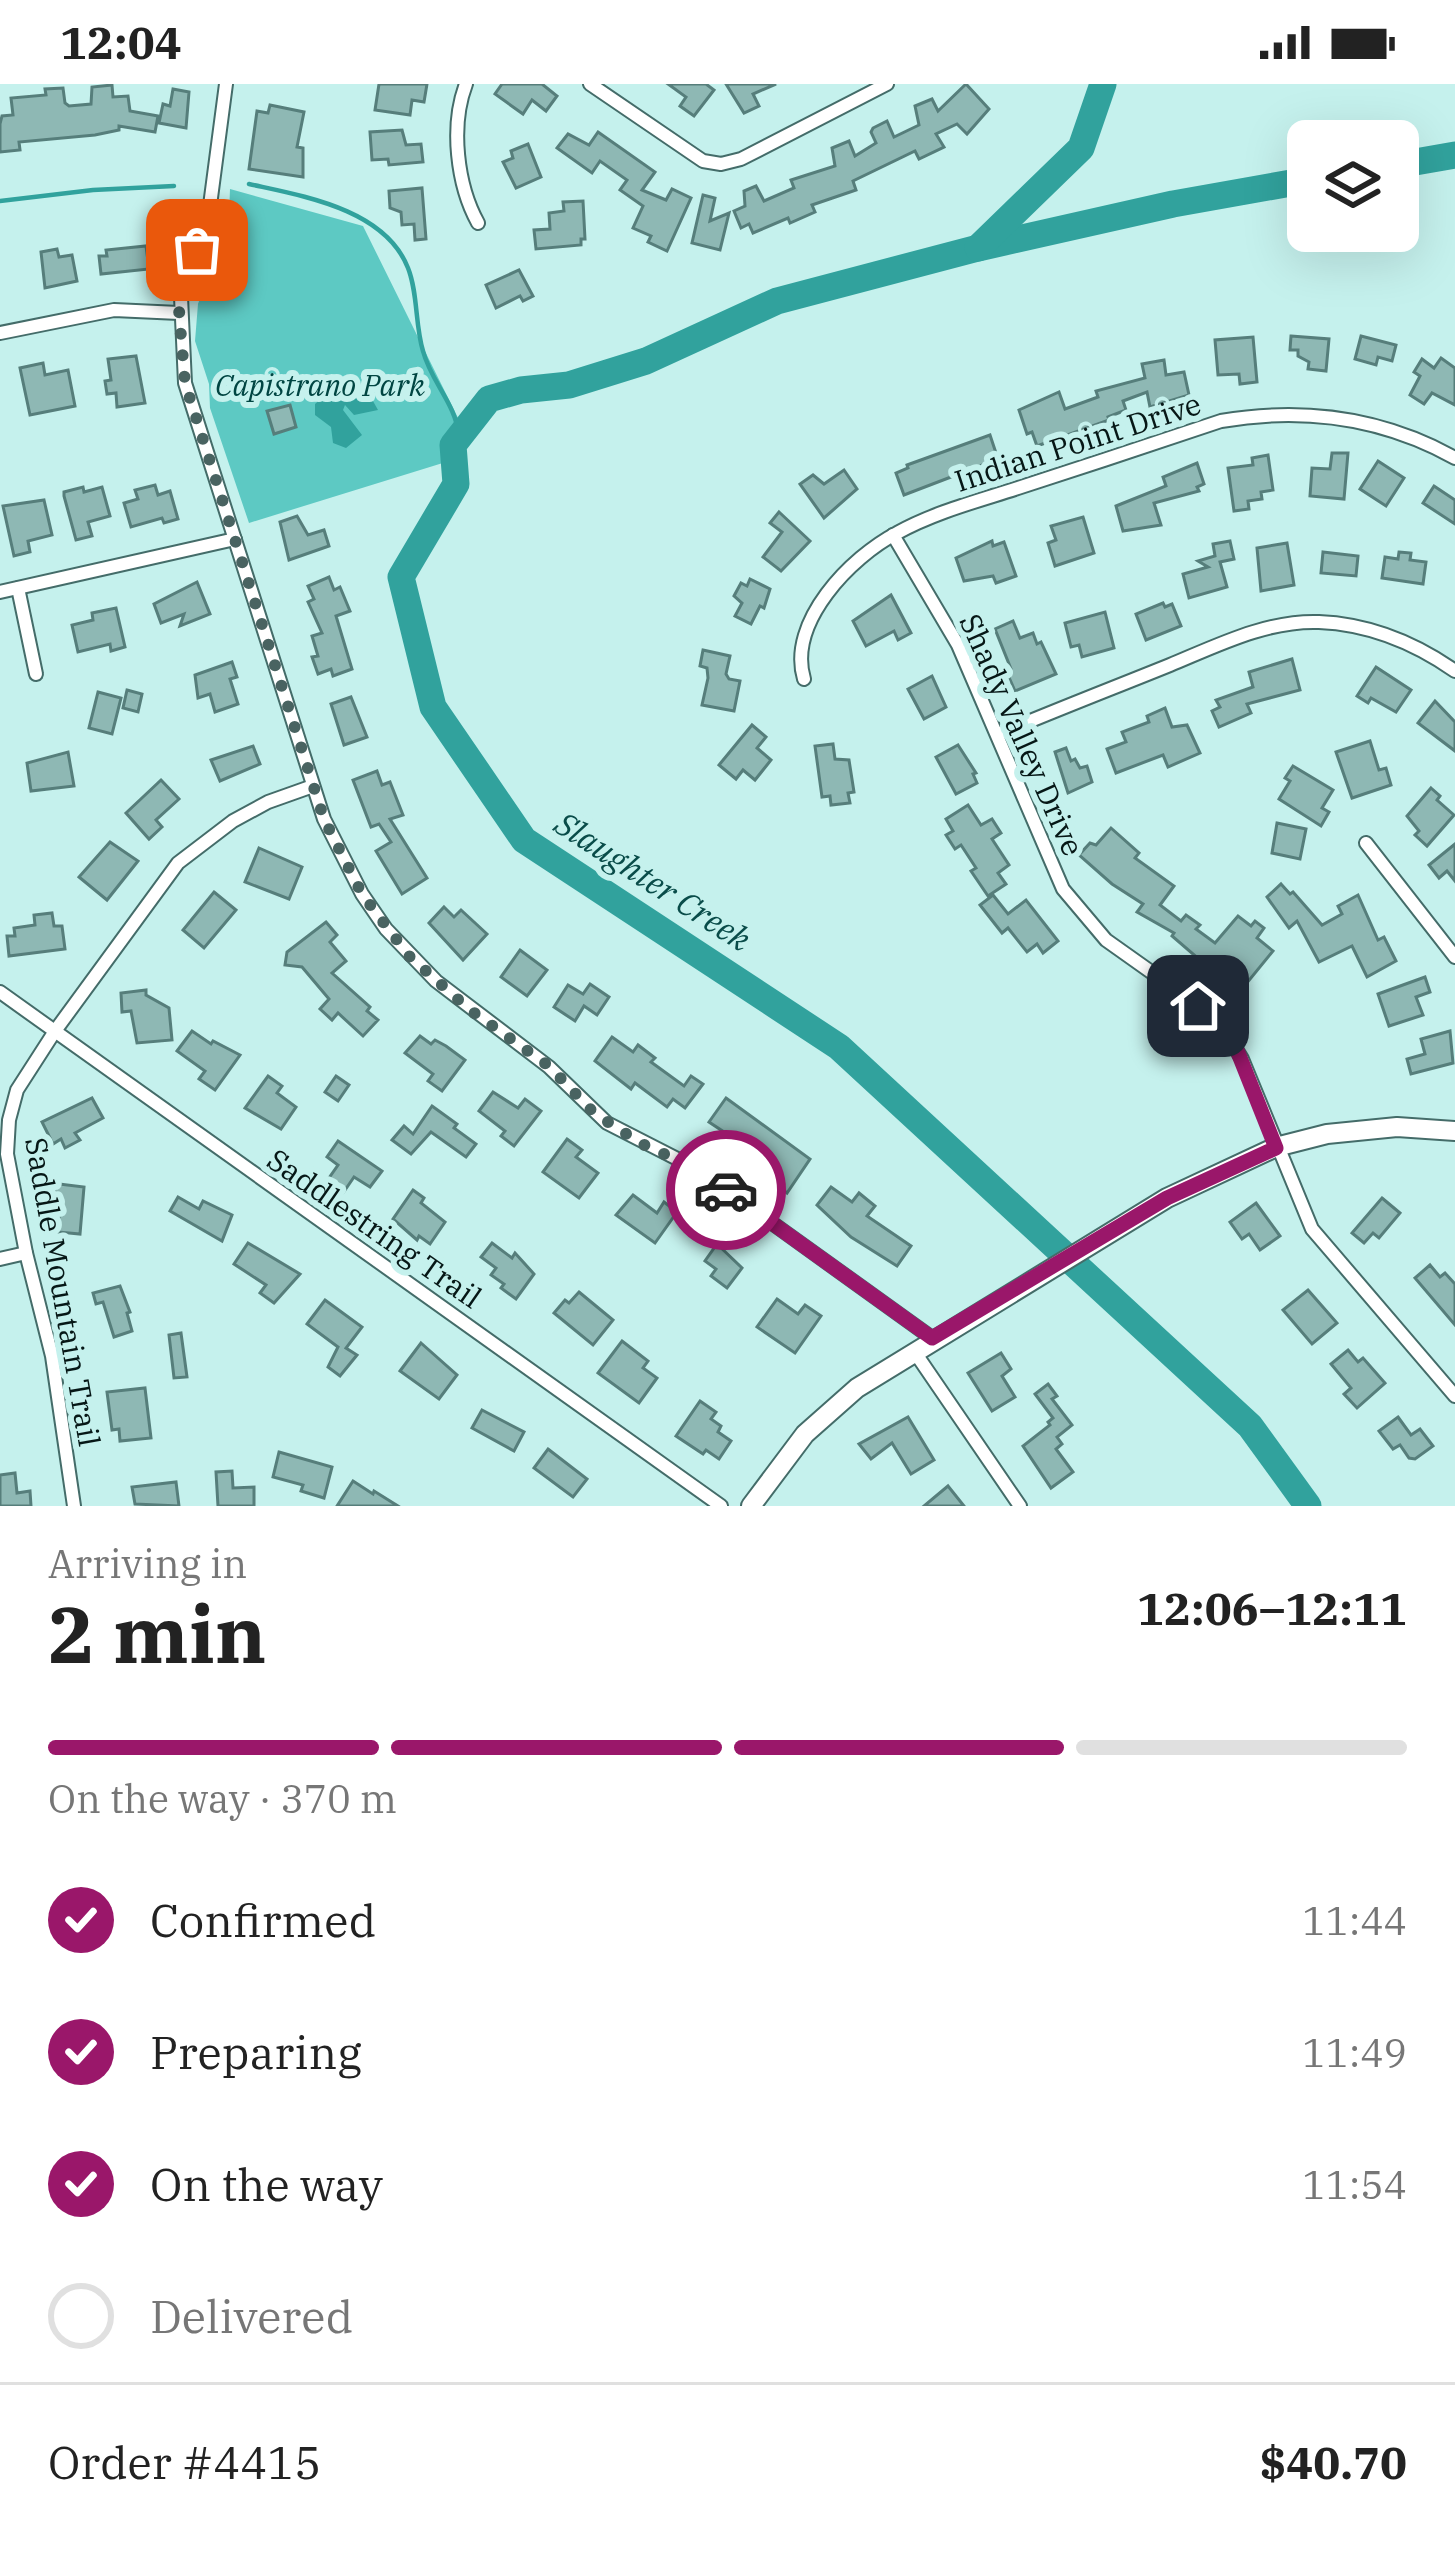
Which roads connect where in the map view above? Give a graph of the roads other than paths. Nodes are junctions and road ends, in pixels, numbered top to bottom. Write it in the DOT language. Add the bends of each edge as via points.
graph roads {
  1 [pos="226,84"];
  2 [pos="466,84"];
  3 [pos="590,84"];
  4 [pos="877,86"];
  5 [pos="478,224"];
  6 [pos="179,313"];
  7 [pos="0,333"];
  8 [pos="1455,458"];
  9 [pos="892,535"];
  10 [pos="235,539"];
  11 [pos="18,588"];
  12 [pos="0,592"];
  13 [pos="1455,671"];
  14 [pos="36,674"];
  15 [pos="804,679"];
  16 [pos="999,734"];
  17 [pos="313,786"];
  18 [pos="1366,843"];
  19 [pos="1455,957"];
  20 [pos="0,992"];
  21 [pos="55,1031"];
  22 [pos="1455,1131"];
  23 [pos="1276,1148"];
  24 [pos="26,1253"];
  25 [pos="0,1259"];
  26 [pos="932,1338"];
  27 [pos="914,1351"];
  28 [pos="1455,1396"];
  29 [pos="74,1506"];
  30 [pos="721,1506"];
  31 [pos="751,1506"];
  32 [pos="1020,1506"];
  1 -- 6 [label="street" via="209,213"];
  2 -- 5 [label="street" via="459,107 464,199"];
  3 -- 4 [label="street" via="692,154 721,164"];
  6 -- 7 [label="street" via="114,310"];
  6 -- 10 [label="street" via="185,383"];
  8 -- 9 [label="street, Indian Point Drive" via="1369,423 1254,416"];
  9 -- 15 [label="street, Indian Point Drive" via="849,569 818,610 800,654"];
  9 -- 16 [label="street, Shady Valley Drive" via="958,645"];
  10 -- 11 [label="street"];
  10 -- 17 [label="street"];
  11 -- 12 [label="street"];
  11 -- 14 [label="street"];
  13 -- 16 [label="street" via="1372,631 1297,623 1227,642"];
  16 -- 23 [label="street, Shady Valley Drive" via="1063,889 1106,940 1225,1031"];
  17 -- 21 [label="street, Saddle Mountain Trail" via="233,821 178,863"];
  17 -- 26 [label="street" via="348,873 436,981 549,1066 607,1123 697,1169"];
  18 -- 19 [label="street"];
  20 -- 21 [label="street, Saddlestring Trail"];
  21 -- 24 [label="street, Saddle Mountain Trail" via="17,1090 9,1120 7,1154"];
  21 -- 30 [label="street, Saddlestring Trail"];
  22 -- 23 [label="main road" via="1372,1128"];
  23 -- 26 [label="main road" via="1167,1198"];
  23 -- 28 [label="street, Shady Valley Drive" via="1324,1246"];
  24 -- 25 [label="street"];
  24 -- 29 [label="street, Saddle Mountain Trail" via="52,1356"];
  26 -- 27 [label="main road"];
  27 -- 31 [label="main road" via="821,1418"];
  27 -- 32 [label="street"];
}
